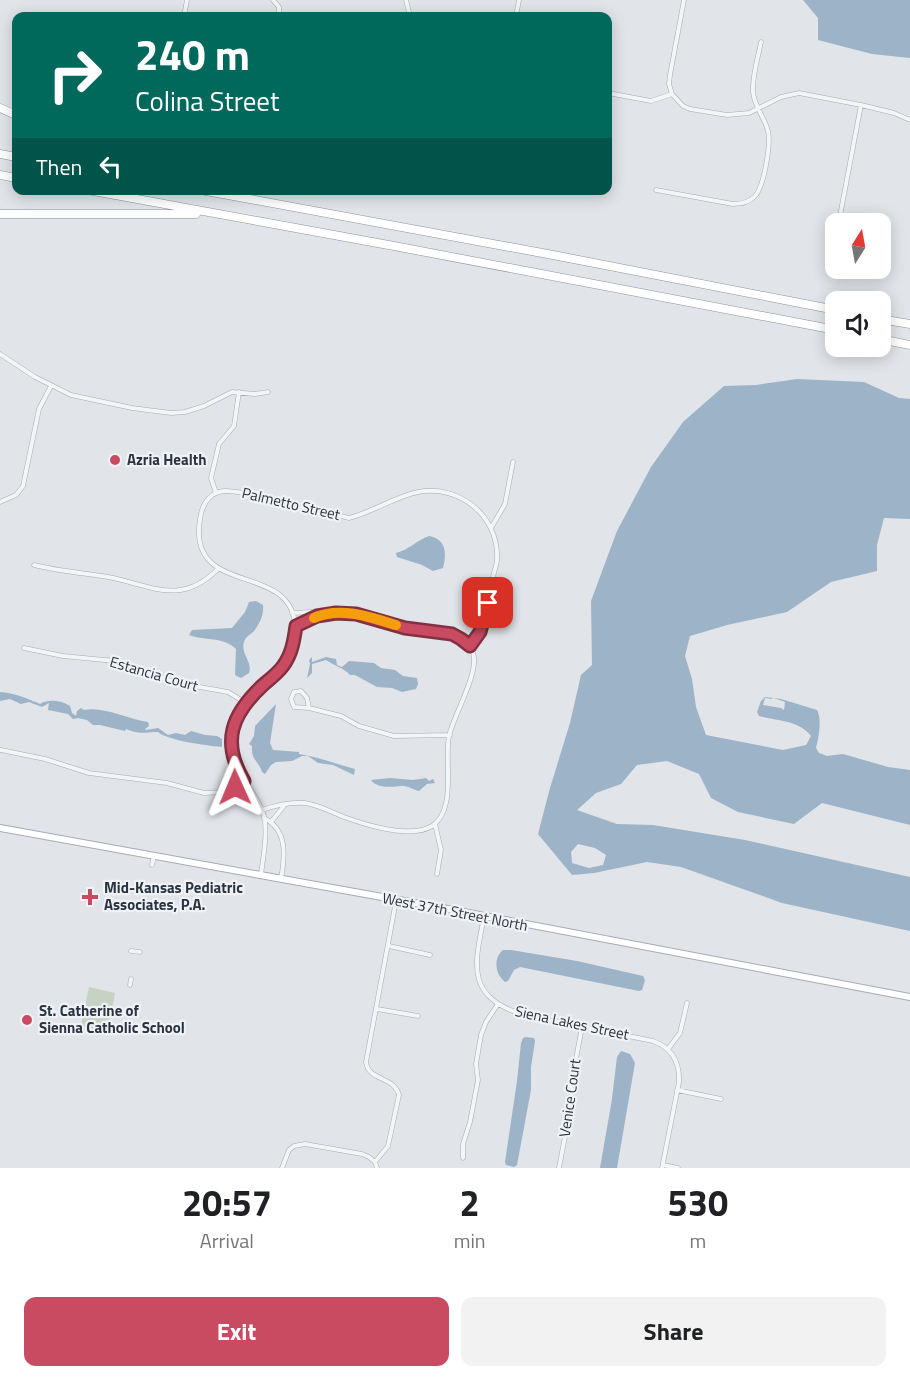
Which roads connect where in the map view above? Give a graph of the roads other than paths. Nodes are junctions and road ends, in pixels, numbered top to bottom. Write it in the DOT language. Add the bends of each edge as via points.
graph roads {
  1 [pos="684,0"];
  2 [pos="761,42"];
  3 [pos="612,94"];
  4 [pos="672,94"];
  5 [pos="861,105"];
  6 [pos="759,110"];
  7 [pos="910,120"];
  8 [pos="656,190"];
  9 [pos="116,195"];
  10 [pos="228,195"];
  11 [pos="241,195"];
  12 [pos="288,206"];
  13 [pos="841,213"];
  14 [pos="0,214"];
  15 [pos="261,221"];
  16 [pos="825,308"];
  17 [pos="891,321"];
  18 [pos="910,324"];
  19 [pos="825,328"];
  20 [pos="891,341"];
  21 [pos="910,345"];
  22 [pos="1,356"];
  23 [pos="51,386"];
  24 [pos="239,392"];
  25 [pos="268,392"];
  26 [pos="513,462"];
  27 [pos="216,493"];
  28 [pos="0,502"];
  29 [pos="491,528"];
  30 [pos="34,566"];
  31 [pos="218,569"];
  32 [pos="292,613"];
  33 [pos="317,616"];
  34 [pos="296,626"];
  35 [pos="470,646"];
  36 [pos="24,648"];
  37 [pos="246,703"];
  38 [pos="309,708"];
  39 [pos="450,735"];
  40 [pos="1,750"];
  41 [pos="244,781"];
  42 [pos="284,806"];
  43 [pos="261,810"];
  44 [pos="264,818"];
  45 [pos="271,822"];
  46 [pos="435,824"];
  47 [pos="0,828"];
  48 [pos="154,855"];
  49 [pos="152,865"];
  50 [pos="437,874"];
  51 [pos="261,876"];
  52 [pos="281,879"];
  53 [pos="396,901"];
  54 [pos="484,917"];
  55 [pos="389,946"];
  56 [pos="131,951"];
  57 [pos="140,952"];
  58 [pos="430,955"];
  59 [pos="910,997"];
  60 [pos="687,1003"];
  61 [pos="498,1004"];
  62 [pos="377,1009"];
  63 [pos="418,1016"];
  64 [pos="582,1027"];
  65 [pos="668,1049"];
  66 [pos="677,1090"];
  67 [pos="721,1099"];
  68 [pos="463,1158"];
  69 [pos="375,1162"];
  70 [pos="663,1167"];
  71 [pos="282,1168"];
  72 [pos="377,1168"];
  73 [pos="559,1168"];
  74 [pos="678,1168"];
  1 -- 4 [label="street" via="670,75"];
  2 -- 6 [label="street" via="753,83"];
  3 -- 4 [label="street" via="651,101"];
  4 -- 6 [label="street" via="690,109 727,115"];
  5 -- 6 [label="street" via="799,93 781,97"];
  5 -- 7 [label="street"];
  5 -- 13 [label="street"];
  6 -- 8 [label="street" via="768,130 769,145 761,186 750,201 733,204"];
  9 -- 15 [label="highway"];
  10 -- 12 [label="highway"];
  11 -- 12 [label="highway"];
  12 -- 16 [label="highway"];
  14 -- 15 [label="highway" via="173,213"];
  15 -- 19 [label="highway"];
  17 -- 18 [label="highway"];
  20 -- 21 [label="highway"];
  22 -- 23 [label="street"];
  23 -- 24 [label="street" via="79,398 171,413 192,410"];
  23 -- 28 [label="street" via="39,409 23,486 16,495"];
  24 -- 25 [label="street"];
  24 -- 27 [label="street" via="234,426 219,444 211,478"];
  26 -- 29 [label="street" via="506,504"];
  27 -- 29 [label="street, Palmetto Street" via="243,493 349,518 416,492 436,491 456,495 472,504"];
  27 -- 31 [label="street" via="201,512 199,533 204,554"];
  29 -- 35 [label="street" via="497,561 484,622"];
  30 -- 31 [label="street" via="115,578 156,590 194,586"];
  31 -- 32 [label="street" via="277,592"];
  32 -- 33 [label="street" via="312,612"];
  32 -- 34 [label="street"];
  33 -- 34 [label="street"];
  33 -- 35 [label="street" via="356,614 405,628 452,634"];
  34 -- 37 [label="street" via="285,664"];
  35 -- 39 [label="street" via="474,670"];
  36 -- 37 [label="street, Estancia Court" via="115,661 177,683 228,692"];
  37 -- 41 [label="street" via="237,716 231,739 232,756"];
  38 -- 38 [label="street" via="307,698 294,692 294,707"];
  38 -- 39 [label="street" via="394,736"];
  39 -- 46 [label="street" via="447,801"];
  40 -- 41 [label="street" via="89,773 167,783 204,793 225,792"];
  41 -- 43 [label="street"];
  42 -- 43 [label="street"];
  42 -- 45 [label="street"];
  42 -- 46 [label="street" via="308,804 359,822 408,832"];
  43 -- 44 [label="street"];
  44 -- 45 [label="street"];
  44 -- 51 [label="street"];
  45 -- 52 [label="street" via="283,842"];
  46 -- 50 [label="street" via="441,850"];
  47 -- 48 [label="street, West 37th Street North"];
  48 -- 49 [label="street"];
  48 -- 51 [label="street, West 37th Street North"];
  51 -- 52 [label="street, West 37th Street North"];
  52 -- 53 [label="street, West 37th Street North"];
  53 -- 54 [label="street, West 37th Street North"];
  53 -- 55 [label="street"];
  54 -- 59 [label="street, West 37th Street North"];
  54 -- 61 [label="street, Siena Lakes Street" via="476,970 482,986"];
  55 -- 58 [label="street"];
  55 -- 62 [label="street"];
  56 -- 57 [label="street"];
  60 -- 65 [label="street" via="680,1033"];
  61 -- 64 [label="street, Siena Lakes Street" via="524,1015"];
  61 -- 68 [label="street" via="481,1035 476,1064 478,1080"];
  62 -- 63 [label="street"];
  62 -- 69 [label="street" via="366,1066 371,1073 393,1083 399,1095 388,1146"];
  64 -- 65 [label="street, Siena Lakes Street" via="649,1040"];
  64 -- 73 [label="street, Venice Court"];
  65 -- 66 [label="street" via="678,1065"];
  66 -- 67 [label="street"];
  66 -- 70 [label="street"];
  69 -- 71 [label="street" via="365,1155 302,1144 285,1155"];
  69 -- 72 [label="street"];
  70 -- 74 [label="street"];
}
